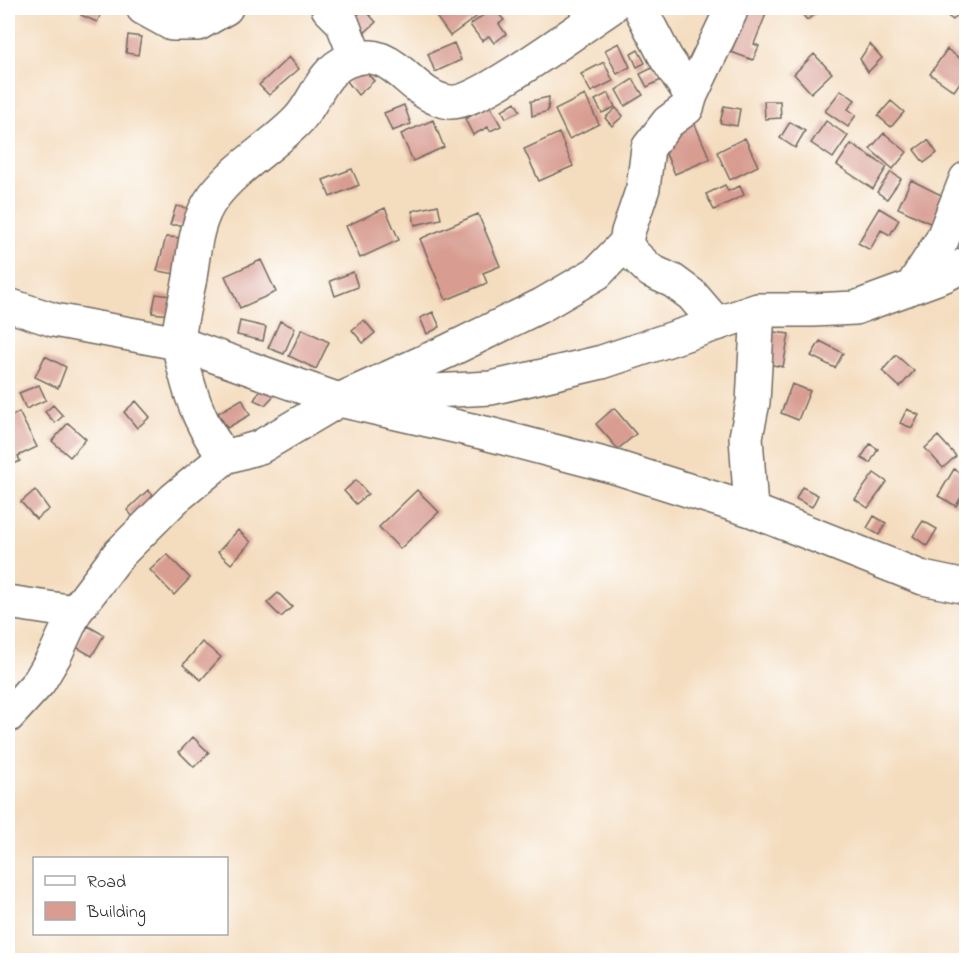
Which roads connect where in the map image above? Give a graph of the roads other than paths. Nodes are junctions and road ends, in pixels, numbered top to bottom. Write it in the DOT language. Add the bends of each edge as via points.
graph roads {
  1 [pos="143,8"];
  2 [pos="226,8"];
  3 [pos="328,8"];
  4 [pos="578,8"];
  5 [pos="610,8"];
  6 [pos="640,8"];
  7 [pos="731,8"];
  8 [pos="564,39"];
  9 [pos="356,58"];
  10 [pos="691,95"];
  11 [pos="966,179"];
  12 [pos="626,243"];
  13 [pos="966,264"];
  14 [pos="913,285"];
  15 [pos="8,305"];
  16 [pos="758,310"];
  17 [pos="54,320"];
  18 [pos="717,324"];
  19 [pos="8,330"];
  20 [pos="178,344"];
  21 [pos="339,400"];
  22 [pos="225,457"];
  23 [pos="751,510"];
  24 [pos="966,587"];
  25 [pos="10,599"];
  26 [pos="75,612"];
  27 [pos="8,716"];
  1 -- 2 [label="street" via="172,24 198,24"];
  3 -- 9 [label="street" via="342,22"];
  4 -- 8 [label="street"];
  5 -- 8 [label="street"];
  6 -- 10 [label="street"];
  7 -- 10 [label="street"];
  8 -- 9 [label="street" via="514,73 451,102 424,90 393,64 375,56"];
  9 -- 20 [label="street" via="329,74 298,120 230,178 213,198 195,238"];
  10 -- 12 [label="street" via="687,108 668,122 648,148 643,188"];
  11 -- 14 [label="street" via="942,240"];
  12 -- 18 [label="street" via="651,270 692,295"];
  12 -- 21 [label="street" via="597,273 542,305"];
  13 -- 14 [label="street"];
  14 -- 16 [label="street" via="855,308"];
  15 -- 17 [label="street"];
  16 -- 18 [label="street"];
  16 -- 23 [label="street" via="753,402 746,437"];
  17 -- 19 [label="street"];
  17 -- 20 [label="street"];
  18 -- 21 [label="street" via="602,363 491,388"];
  20 -- 21 [label="street"];
  20 -- 22 [label="street" via="195,406"];
  21 -- 22 [label="street" via="260,447"];
  21 -- 23 [label="street" via="615,467"];
  22 -- 26 [label="street" via="174,499 119,554"];
  23 -- 24 [label="street" via="923,578"];
  25 -- 26 [label="street"];
  26 -- 27 [label="street" via="39,682"];
}
